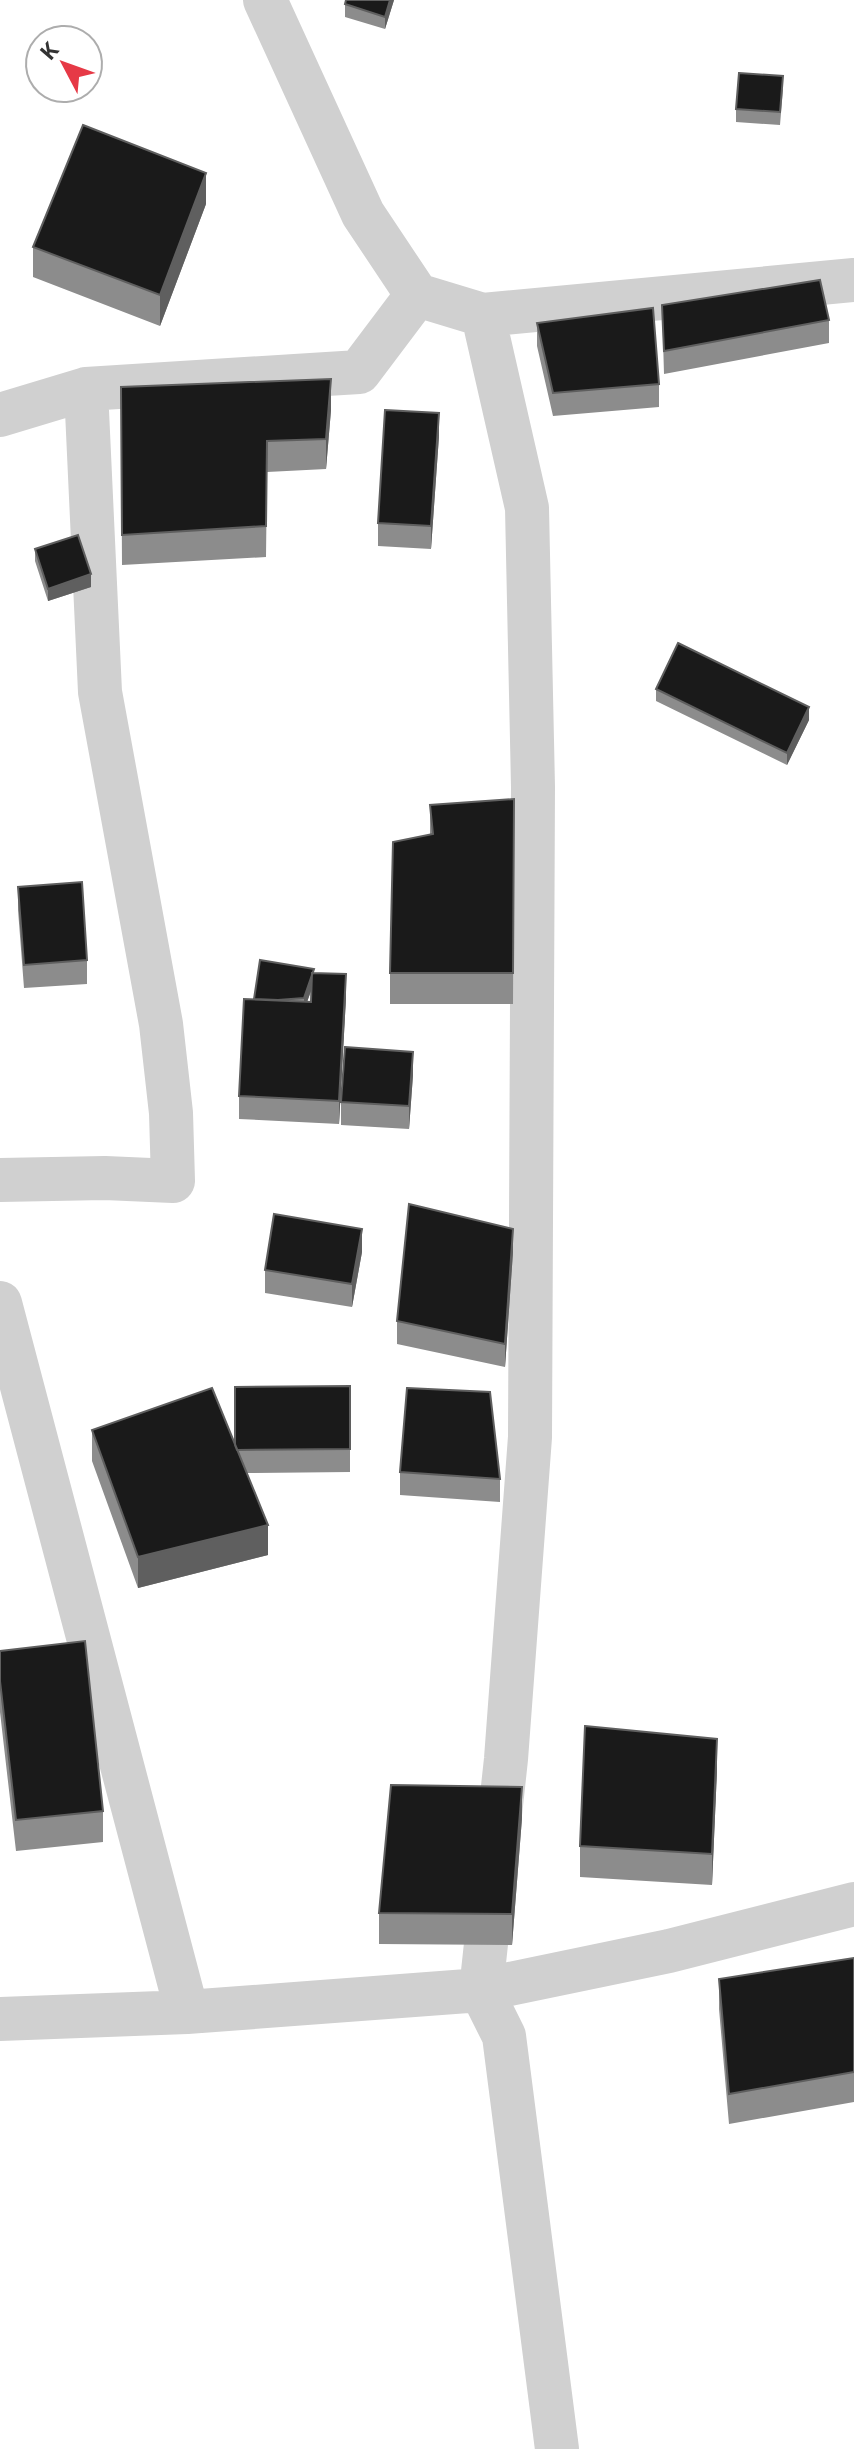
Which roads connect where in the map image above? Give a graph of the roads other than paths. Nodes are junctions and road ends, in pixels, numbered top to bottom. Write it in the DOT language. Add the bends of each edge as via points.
graph roads {
  1 [pos="265,0"];
  2 [pos="854,280"];
  3 [pos="417,295"];
  4 [pos="483,315"];
  5 [pos="86,389"];
  6 [pos="0,415"];
  7 [pos="0,1180"];
  8 [pos="0,1303"];
  9 [pos="854,1904"];
  10 [pos="481,1990"];
  11 [pos="187,2012"];
  12 [pos="0,2019"];
  13 [pos="557,2449"];
  1 -- 3 [label="street" via="363,214"];
  2 -- 4 [label="street"];
  3 -- 4 [label="street"];
  3 -- 5 [label="street" via="359,372"];
  4 -- 10 [label="street" via="527,508 534,1091 530,1437 506,1759"];
  5 -- 6 [label="street"];
  5 -- 7 [label="street" via="100,692 161,1024 173,1181"];
  8 -- 11 [label="street"];
  9 -- 10 [label="street" via="669,1951"];
  10 -- 11 [label="street"];
  10 -- 13 [label="street" via="504,2036"];
  11 -- 12 [label="street"];
}
